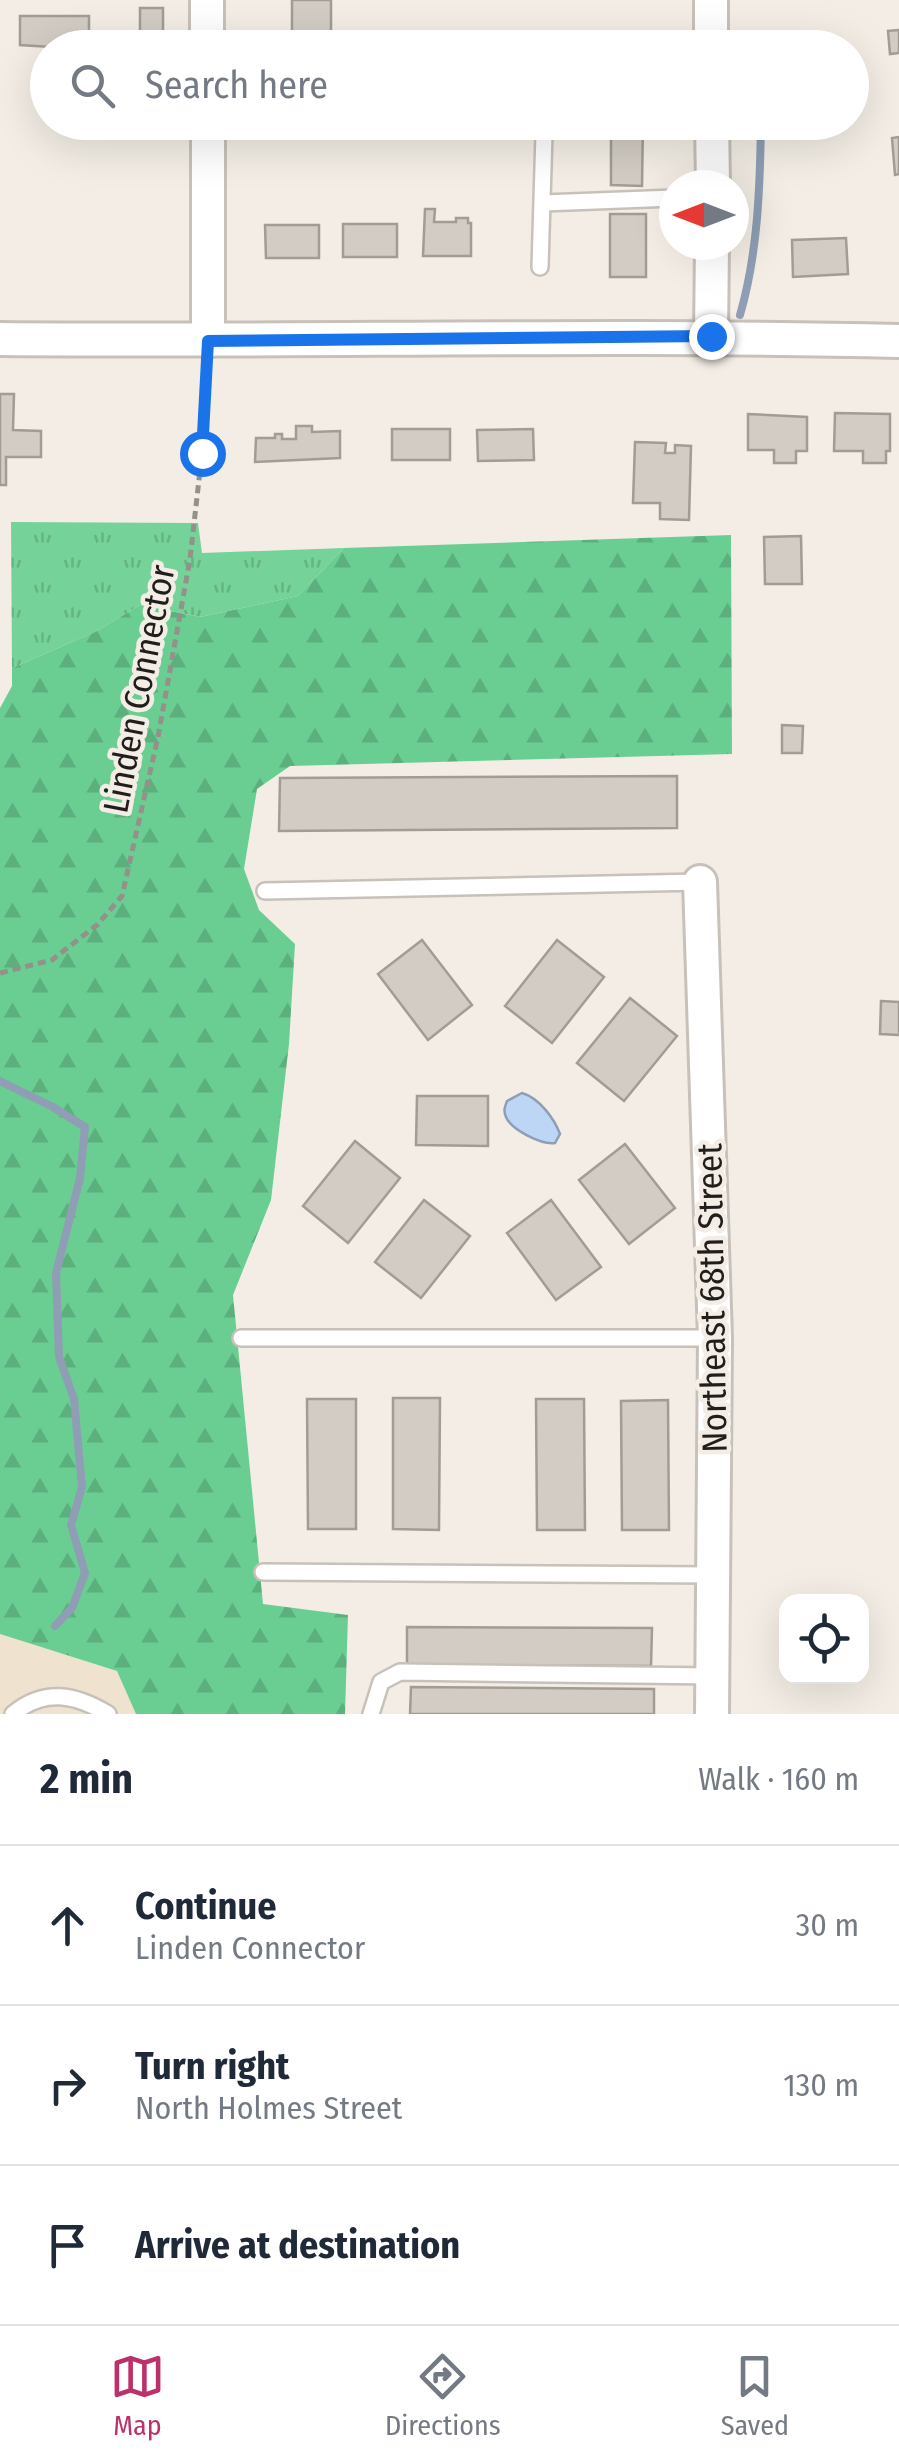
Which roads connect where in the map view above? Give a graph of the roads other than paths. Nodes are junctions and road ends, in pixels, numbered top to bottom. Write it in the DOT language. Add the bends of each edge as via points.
graph roads {
  1 [pos="207,0"];
  2 [pos="711,0"];
  3 [pos="208,30"];
  4 [pos="712,30"];
  5 [pos="208,140"];
  6 [pos="544,140"];
  7 [pos="712,140"];
  8 [pos="712,170"];
  9 [pos="659,199"];
  10 [pos="542,203"];
  11 [pos="712,260"];
  12 [pos="540,267"];
  13 [pos="711,336"];
  14 [pos="0,339"];
  15 [pos="208,341"];
  16 [pos="899,341"];
  17 [pos="700,882"];
  18 [pos="265,891"];
  19 [pos="241,1338"];
  20 [pos="715,1338"];
  21 [pos="263,1572"];
  22 [pos="714,1576"];
  23 [pos="714,1676"];
  24 [pos="13,1714"];
  25 [pos="108,1714"];
  26 [pos="371,1714"];
  27 [pos="712,1714"];
  1 -- 3 [label="street"];
  2 -- 4 [label="street"];
  5 -- 15 [label="street"];
  6 -- 10 [label="lane"];
  7 -- 8 [label="street"];
  9 -- 10 [label="lane"];
  10 -- 12 [label="lane"];
  11 -- 13 [label="street"];
  13 -- 15 [label="street"];
  13 -- 16 [label="street"];
  14 -- 15 [label="street"];
  17 -- 18 [label="lane"];
  17 -- 20 [label="street, Northeast 68th Street"];
  19 -- 20 [label="lane"];
  20 -- 22 [label="street, Northeast 68th Street"];
  21 -- 22 [label="lane"];
  22 -- 23 [label="street, Northeast 68th Street"];
  23 -- 26 [label="lane" via="400,1672 381,1682"];
  23 -- 27 [label="street, Northeast 68th Street"];
  24 -- 25 [label="lane" via="48,1695 82,1699"];
}
